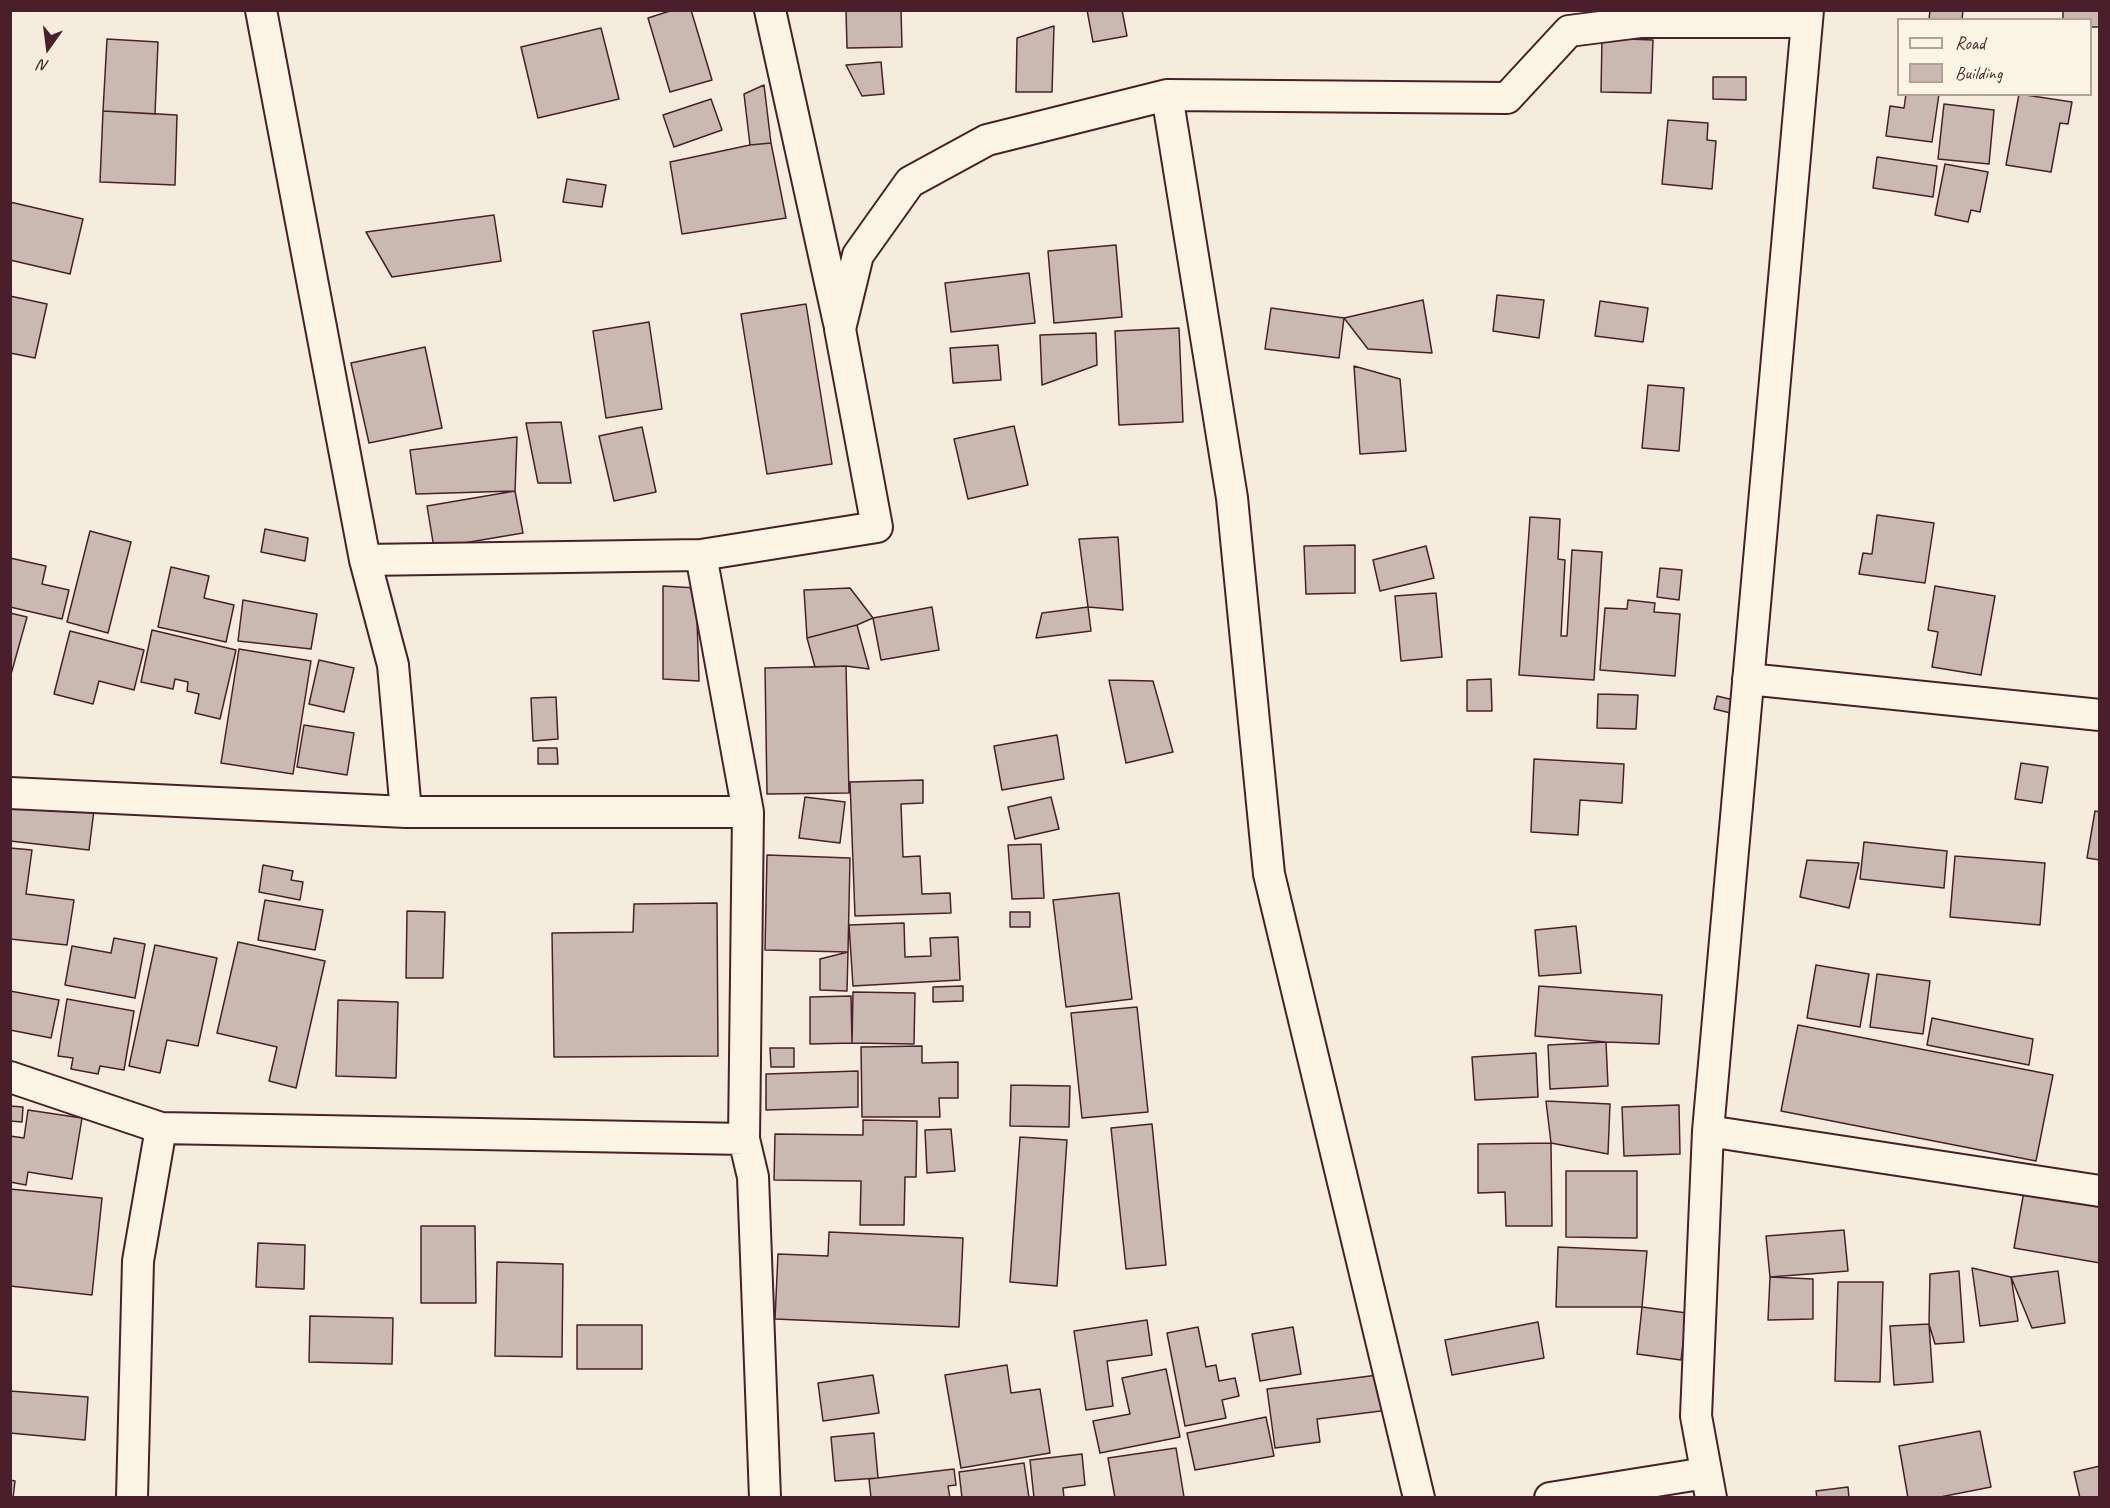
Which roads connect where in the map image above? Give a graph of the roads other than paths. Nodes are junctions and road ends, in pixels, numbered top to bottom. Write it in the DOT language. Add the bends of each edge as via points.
graph roads {
  1 [pos="261,10"];
  2 [pos="770,10"];
  3 [pos="1808,16"];
  4 [pos="1167,95"];
  5 [pos="840,329"];
  6 [pos="701,555"];
  7 [pos="365,560"];
  8 [pos="1748,679"];
  9 [pos="2100,715"];
  10 [pos="10,793"];
  11 [pos="406,812"];
  12 [pos="748,812"];
  13 [pos="10,1077"];
  14 [pos="161,1128"];
  15 [pos="1708,1131"];
  16 [pos="744,1139"];
  17 [pos="2100,1191"];
  18 [pos="1709,1485"];
  19 [pos="132,1497"];
  20 [pos="765,1497"];
  21 [pos="1419,1497"];
  22 [pos="1550,1497"];
  1 -- 7 [label="street"];
  2 -- 5 [label="street"];
  3 -- 4 [label="street" via="1640,22 1569,31 1507,98"];
  3 -- 8 [label="street"];
  4 -- 5 [label="street" via="987,140 910,182 858,255"];
  4 -- 21 [label="street" via="1232,498 1269,874"];
  5 -- 6 [label="street" via="877,527"];
  6 -- 7 [label="street"];
  6 -- 12 [label="street"];
  7 -- 11 [label="street" via="393,664"];
  8 -- 9 [label="street"];
  8 -- 15 [label="street"];
  10 -- 11 [label="street"];
  11 -- 12 [label="street"];
  12 -- 16 [label="street"];
  13 -- 14 [label="street"];
  14 -- 16 [label="street"];
  14 -- 19 [label="street" via="138,1261"];
  15 -- 17 [label="street"];
  15 -- 18 [label="street" via="1696,1416"];
  16 -- 20 [label="street" via="753,1177"];
  18 -- 22 [label="street"];
}
